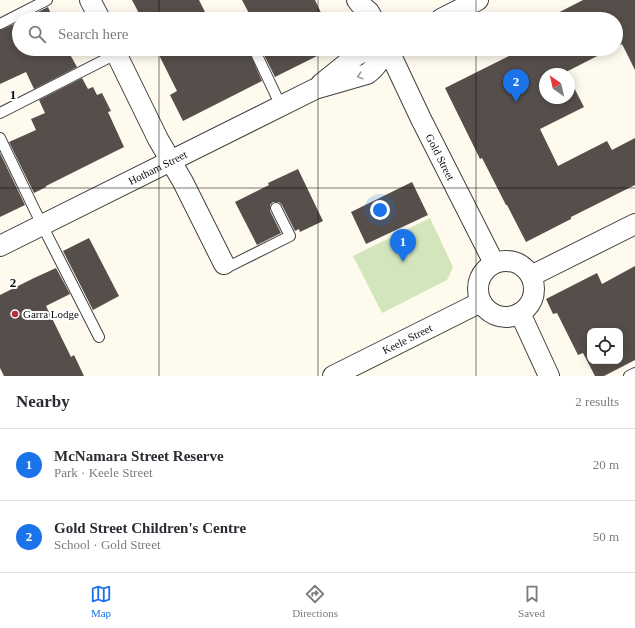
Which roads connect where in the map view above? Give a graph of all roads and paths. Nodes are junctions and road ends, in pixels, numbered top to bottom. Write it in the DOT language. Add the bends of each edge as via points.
graph roads {
  1 [pos="47,0"];
  2 [pos="90,0"];
  3 [pos="478,0"];
  4 [pos="24,12"];
  5 [pos="96,12"];
  6 [pos="455,12"];
  7 [pos="12,18"];
  8 [pos="0,24"];
  9 [pos="107,56"];
  10 [pos="117,56"];
  11 [pos="257,56"];
  12 [pos="356,56"];
  13 [pos="383,56"];
  14 [pos="390,56"];
  15 [pos="315,89"];
  16 [pos="282,106"];
  17 [pos="0,113"];
  18 [pos="0,138"];
  19 [pos="171,160"];
  20 [pos="276,208"];
  21 [pos="635,224"];
  22 [pos="42,225"];
  23 [pos="0,246"];
  24 [pos="494,263"];
  25 [pos="224,264"];
  26 [pos="531,276"];
  27 [pos="481,302"];
  28 [pos="520,313"];
  29 [pos="99,337"];
  30 [pos="635,373"];
  31 [pos="333,376"];
  32 [pos="549,376"];
  33 [pos="629,376"];
  1 -- 4 [label="lane"];
  2 -- 5 [label="street"];
  3 -- 6 [label="street"];
  7 -- 8 [label="lane"];
  9 -- 17 [label="lane"];
  10 -- 19 [label="street"];
  11 -- 16 [label="lane"];
  12 -- 15 [label="street, Hotham Street"];
  13 -- 15 [label="street, Hotham Street, one-way" via="373,70 366,74"];
  14 -- 24 [label="street, Gold Street"];
  15 -- 16 [label="street, Hotham Street"];
  16 -- 19 [label="street, Hotham Street"];
  18 -- 22 [label="lane"];
  19 -- 22 [label="street, Hotham Street"];
  19 -- 25 [label="street"];
  20 -- 25 [label="lane" via="290,236 226,268"];
  21 -- 26 [label="street"];
  22 -- 23 [label="street, Hotham Street"];
  22 -- 29 [label="lane"];
  24 -- 26 [label="street" via="511,261 526,269"];
  24 -- 27 [label="street" via="486,268 478,284"];
  26 -- 28 [label="street" via="534,293 531,301"];
  27 -- 28 [label="street" via="486,309 502,317"];
  27 -- 31 [label="street, Keele Street"];
  28 -- 32 [label="street"];
  30 -- 33 [label="lane"];
}
